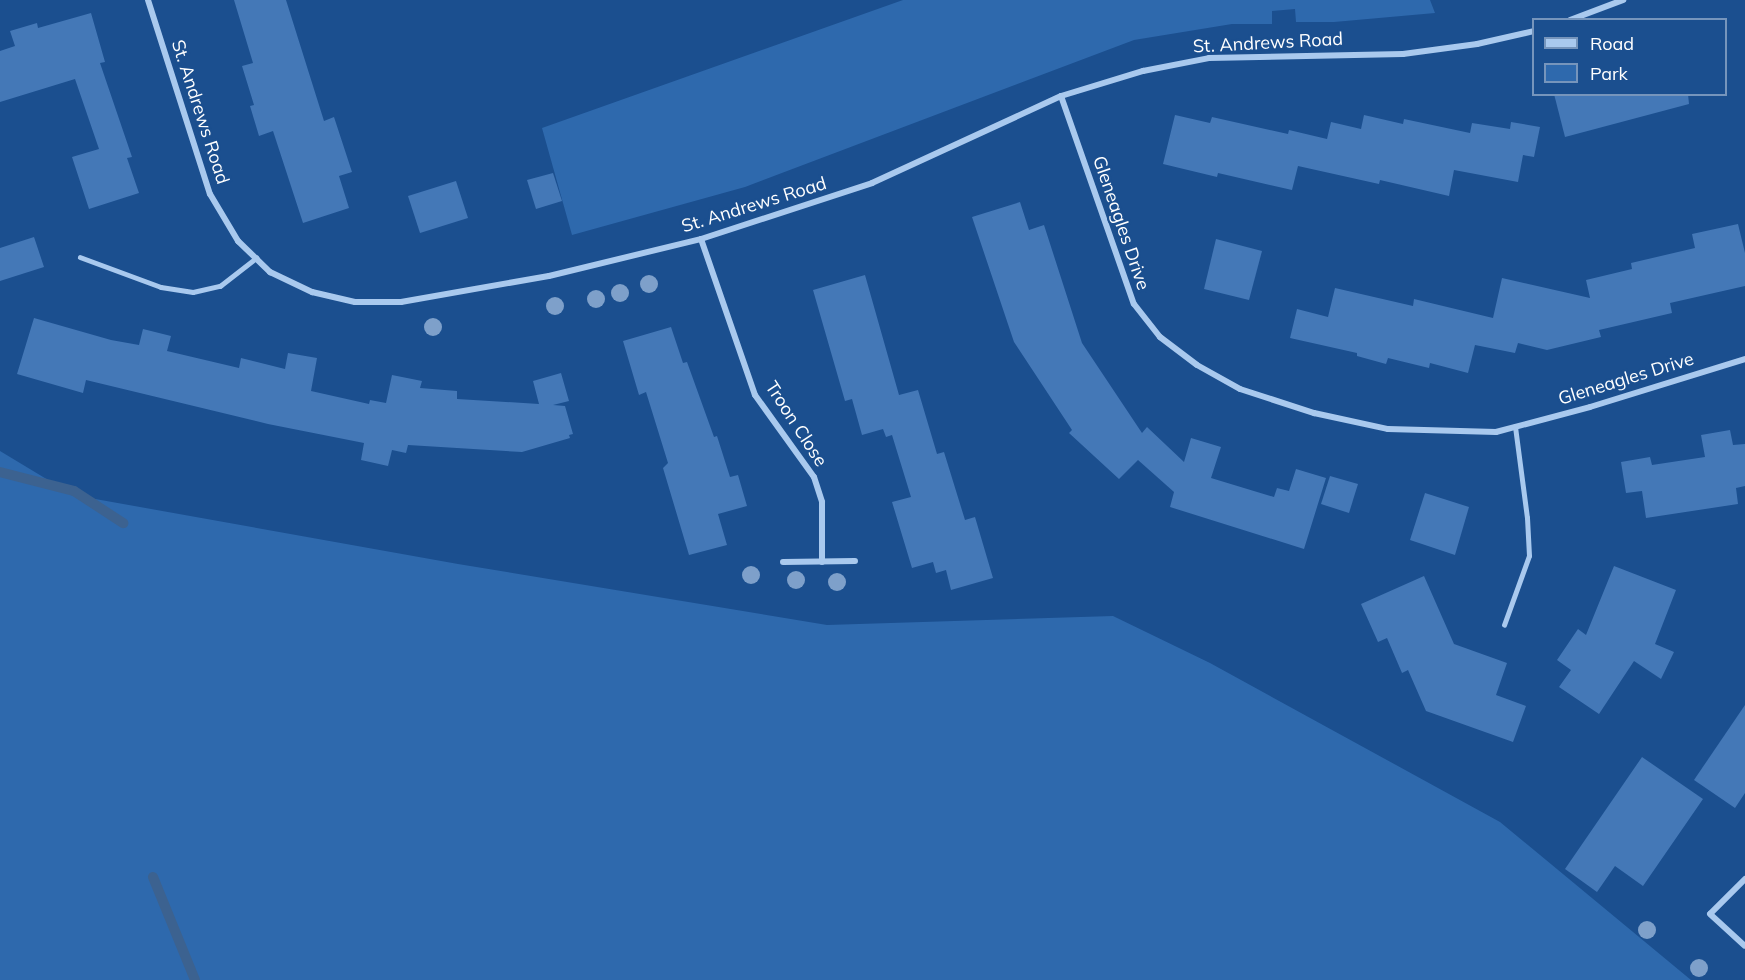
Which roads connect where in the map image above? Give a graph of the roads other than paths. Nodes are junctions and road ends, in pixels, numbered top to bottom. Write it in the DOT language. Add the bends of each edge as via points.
graph roads {
  1 [pos="148,0"];
  2 [pos="1623,0"];
  3 [pos="1575,18"];
  4 [pos="1532,32"];
  5 [pos="1061,96"];
  6 [pos="700,239"];
  7 [pos="80,257"];
  8 [pos="256,258"];
  9 [pos="1745,359"];
  10 [pos="1515,427"];
  11 [pos="855,561"];
  12 [pos="783,562"];
  13 [pos="822,562"];
  14 [pos="1504,625"];
  15 [pos="1745,879"];
  16 [pos="1745,946"];
  1 -- 8 [label="street, St. Andrews Road" via="210,194 238,241"];
  2 -- 3 [label="street"];
  4 -- 5 [label="street, St. Andrews Road" via="1403,54 1209,58 1143,71"];
  5 -- 6 [label="street, St. Andrews Road" via="872,183"];
  5 -- 10 [label="street, Gleneagles Drive" via="1134,304 1160,337 1197,365 1240,389 1314,413 1388,429 1496,432"];
  6 -- 8 [label="street, St. Andrews Road" via="549,276 401,302 355,302 312,292 270,272"];
  6 -- 13 [label="street, Troon Close" via="755,395 814,477 822,502"];
  7 -- 8 [label="lane" via="162,287 193,291 220,286"];
  9 -- 10 [label="street, Gleneagles Drive"];
  10 -- 14 [label="lane" via="1529,556"];
  11 -- 13 [label="street"];
  12 -- 13 [label="street"];
  15 -- 16 [label="street" via="1710,914"];
}
